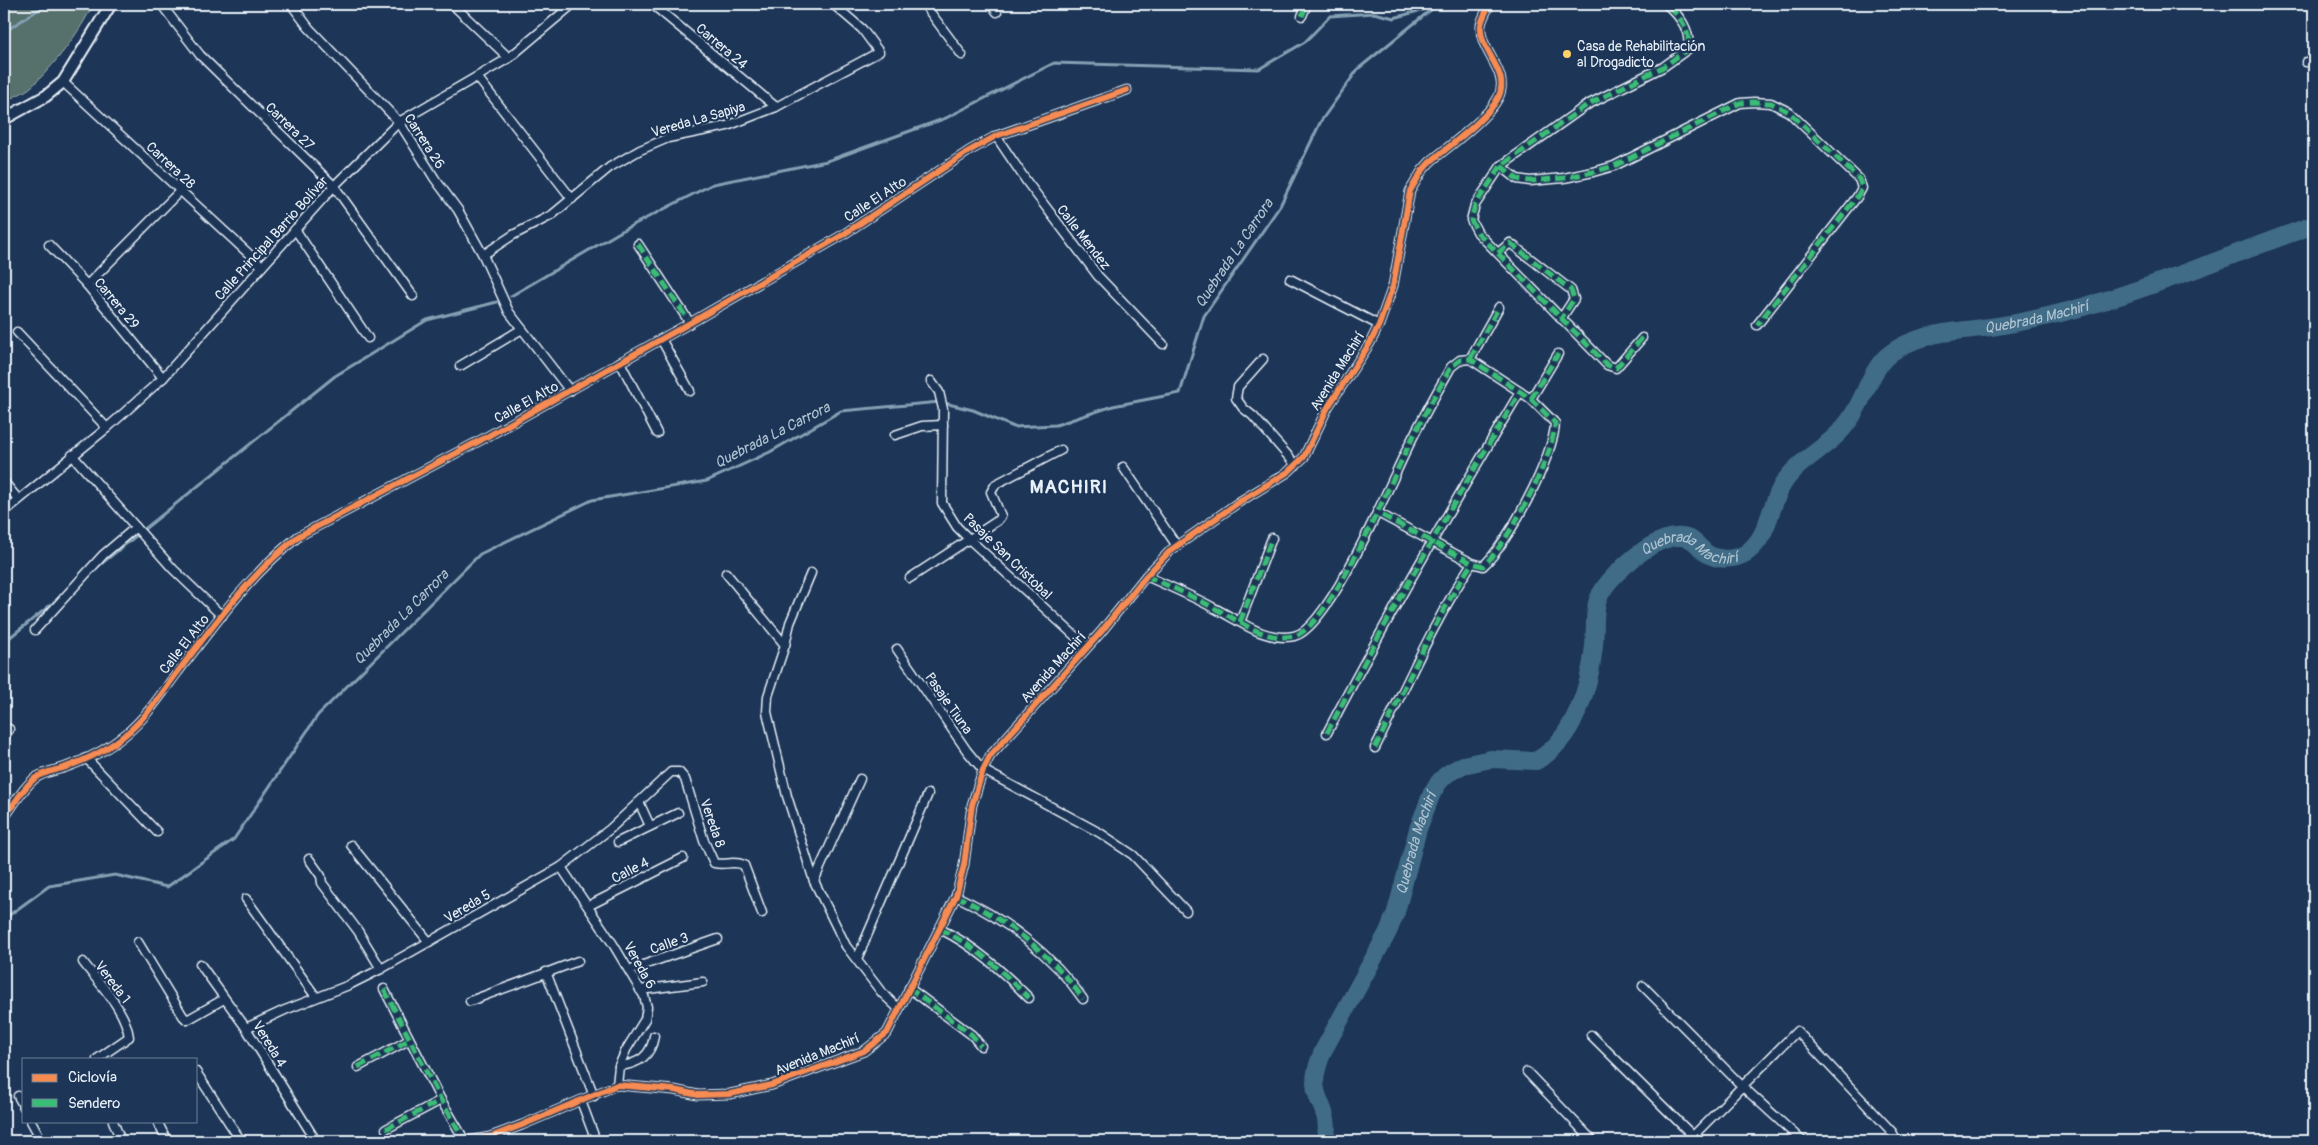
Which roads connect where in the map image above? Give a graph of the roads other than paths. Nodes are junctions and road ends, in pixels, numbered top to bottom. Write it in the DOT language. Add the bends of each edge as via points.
graph roads {
  1 [pos="111,4"];
  2 [pos="161,4"];
  3 [pos="291,4"];
  4 [pos="452,4"];
  5 [pos="574,4"];
  6 [pos="652,4"];
  7 [pos="833,4"];
  8 [pos="924,4"];
  9 [pos="991,4"];
  10 [pos="1306,4"];
  11 [pos="1490,4"];
  12 [pos="1666,4"];
  13 [pos="997,12"];
  14 [pos="1302,16"];
  15 [pos="962,56"];
  16 [pos="510,58"];
  17 [pos="478,78"];
  18 [pos="63,82"];
  19 [pos="1127,90"];
  20 [pos="776,107"];
  21 [pos="4,119"];
  22 [pos="399,122"];
  23 [pos="996,136"];
  24 [pos="1501,166"];
  25 [pos="334,186"];
  26 [pos="180,191"];
  27 [pos="572,199"];
  28 [pos="295,229"];
  29 [pos="638,244"];
  30 [pos="49,245"];
  31 [pos="1498,253"];
  32 [pos="483,255"];
  33 [pos="262,266"];
  34 [pos="1290,279"];
  35 [pos="87,285"];
  36 [pos="412,296"];
  37 [pos="1499,308"];
  38 [pos="1561,318"];
  39 [pos="690,323"];
  40 [pos="1757,325"];
  41 [pos="1379,326"];
  42 [pos="522,329"];
  43 [pos="17,332"];
  44 [pos="368,338"];
  45 [pos="1642,338"];
  46 [pos="661,340"];
  47 [pos="1163,344"];
  48 [pos="1558,354"];
  49 [pos="1263,359"];
  50 [pos="1470,359"];
  51 [pos="620,362"];
  52 [pos="460,366"];
  53 [pos="163,378"];
  54 [pos="931,381"];
  55 [pos="570,391"];
  56 [pos="690,391"];
  57 [pos="1520,392"];
  58 [pos="1531,399"];
  59 [pos="943,425"];
  60 [pos="107,428"];
  61 [pos="657,434"];
  62 [pos="895,435"];
  63 [pos="1061,450"];
  64 [pos="72,455"];
  65 [pos="1296,465"];
  66 [pos="1124,468"];
  67 [pos="4,482"];
  68 [pos="18,499"];
  69 [pos="4,512"];
  70 [pos="1378,513"];
  71 [pos="136,526"];
  72 [pos="1272,538"];
  73 [pos="969,539"];
  74 [pos="1431,541"];
  75 [pos="1177,546"];
  76 [pos="1472,563"];
  77 [pos="726,573"];
  78 [pos="811,573"];
  79 [pos="1146,576"];
  80 [pos="910,578"];
  81 [pos="222,616"];
  82 [pos="1240,622"];
  83 [pos="35,630"];
  84 [pos="785,645"];
  85 [pos="1087,647"];
  86 [pos="897,649"];
  87 [pos="9,729"];
  88 [pos="1327,734"];
  89 [pos="4,737"];
  90 [pos="1375,748"];
  91 [pos="86,758"];
  92 [pos="983,770"];
  93 [pos="679,772"];
  94 [pos="860,779"];
  95 [pos="928,794"];
  96 [pos="639,802"];
  97 [pos="678,813"];
  98 [pos="4,818"];
  99 [pos="650,826"];
  100 [pos="157,832"];
  101 [pos="618,842"];
  102 [pos="351,845"];
  103 [pos="683,858"];
  104 [pos="309,859"];
  105 [pos="561,866"];
  106 [pos="814,881"];
  107 [pos="956,896"];
  108 [pos="246,899"];
  109 [pos="588,906"];
  110 [pos="1186,911"];
  111 [pos="762,912"];
  112 [pos="940,930"];
  113 [pos="718,939"];
  114 [pos="138,942"];
  115 [pos="430,942"];
  116 [pos="857,959"];
  117 [pos="578,961"];
  118 [pos="83,962"];
  119 [pos="200,964"];
  120 [pos="381,969"];
  121 [pos="629,970"];
  122 [pos="546,972"];
  123 [pos="703,982"];
  124 [pos="1643,986"];
  125 [pos="909,988"];
  126 [pos="384,989"];
  127 [pos="640,990"];
  128 [pos="316,997"];
  129 [pos="1029,998"];
  130 [pos="224,999"];
  131 [pos="1084,999"];
  132 [pos="470,1001"];
  133 [pos="899,1009"];
  134 [pos="246,1028"];
  135 [pos="1591,1035"];
  136 [pos="654,1036"];
  137 [pos="410,1040"];
  138 [pos="981,1046"];
  139 [pos="99,1058"];
  140 [pos="619,1066"];
  141 [pos="358,1067"];
  142 [pos="1527,1072"];
  143 [pos="198,1075"];
  144 [pos="617,1085"];
  145 [pos="1742,1086"];
  146 [pos="18,1096"];
  147 [pos="594,1096"];
  148 [pos="441,1100"];
  149 [pos="581,1101"];
  150 [pos="22,1103"];
  151 [pos="32,1122"];
  152 [pos="113,1122"];
  153 [pos="157,1122"];
  154 [pos="386,1129"];
  155 [pos="1695,1139"];
  156 [pos="42,1141"];
  157 [pos="122,1141"];
  158 [pos="167,1141"];
  159 [pos="242,1141"];
  160 [pos="316,1141"];
  161 [pos="467,1141"];
  162 [pos="596,1141"];
  163 [pos="1593,1141"];
  164 [pos="1802,1141"];
  165 [pos="1897,1141"];
  1 -- 18 [label="street"];
  2 -- 25 [label="street, Carrera 27" via="200,55"];
  3 -- 22 [label="street, Carrera 26" via="309,28"];
  4 -- 16 [label="street"];
  5 -- 16 [label="street, Calle Principal Barrio Bolívar"];
  6 -- 20 [label="street, Carrera 24"];
  7 -- 20 [label="street, Vereda La Sapiya" via="862,29 879,52"];
  8 -- 15 [label="street"];
  9 -- 13 [label="street"];
  10 -- 14 [label="street"];
  11 -- 41 [label="street, Avenida Machirí" via="1481,25 1482,39 1501,77 1499,97 1430,162 1410,191 1393,286"];
  12 -- 24 [label="street" via="1685,26 1690,39 1688,49 1663,67 1587,105"];
  16 -- 17 [label="street, Calle Principal Barrio Bolívar"];
  17 -- 22 [label="street, Calle Principal Barrio Bolívar"];
  17 -- 27 [label="street"];
  18 -- 21 [label="street" via="46,96"];
  18 -- 26 [label="street, Carrera 28"];
  19 -- 23 [label="street, Calle El Alto"];
  20 -- 27 [label="street, Vereda La Sapiya" via="727,126 668,138 640,150 610,167"];
  22 -- 25 [label="street, Calle Principal Barrio Bolívar"];
  22 -- 32 [label="street, Carrera 26" via="458,210"];
  23 -- 39 [label="street, Calle El Alto" via="969,150 841,236"];
  23 -- 47 [label="street, Calle Mendez" via="1098,276"];
  24 -- 31 [label="street" via="1479,197 1472,220 1478,233"];
  24 -- 40 [label="street" via="1517,179 1564,178 1614,166 1740,103 1771,103 1789,112 1859,179 1862,188"];
  25 -- 28 [label="street, Calle Principal Barrio Bolívar"];
  25 -- 36 [label="street, Carrera 27"];
  26 -- 33 [label="street, Carrera 28"];
  26 -- 35 [label="street"];
  27 -- 32 [label="street, Vereda La Sapiya" via="552,215"];
  28 -- 33 [label="street, Calle Principal Barrio Bolívar"];
  28 -- 44 [label="street"];
  29 -- 39 [label="street"];
  30 -- 35 [label="street, Carrera 29"];
  31 -- 38 [label="street"];
  31 -- 38 [label="street" via="1510,243 1571,290 1574,299"];
  32 -- 42 [label="street, Carrera 26" via="509,312"];
  33 -- 53 [label="street, Calle Principal Barrio Bolívar"];
  34 -- 41 [label="street"];
  35 -- 53 [label="street, Carrera 29"];
  37 -- 50 [label="street"];
  38 -- 45 [label="street" via="1607,365 1616,368"];
  39 -- 46 [label="street, Calle El Alto"];
  41 -- 65 [label="street, Avenida Machirí" via="1328,407 1304,458"];
  42 -- 52 [label="street"];
  42 -- 55 [label="street, Carrera 26"];
  43 -- 60 [label="street"];
  46 -- 51 [label="street, Calle El Alto"];
  46 -- 56 [label="street"];
  48 -- 58 [label="street"];
  49 -- 65 [label="street" via="1238,387 1236,398"];
  50 -- 57 [label="street"];
  50 -- 70 [label="street" via="1460,360 1451,367 1405,452"];
  51 -- 55 [label="street, Calle El Alto"];
  51 -- 61 [label="street"];
  53 -- 60 [label="street, Calle Principal Barrio Bolívar"];
  54 -- 59 [label="street, Pasaje San Cristobal" via="939,392"];
  55 -- 81 [label="street, Calle El Alto" via="299,536 282,549"];
  57 -- 58 [label="street"];
  57 -- 74 [label="street"];
  58 -- 76 [label="street" via="1556,423 1548,458 1492,558 1483,566"];
  59 -- 62 [label="street" via="922,426"];
  59 -- 73 [label="street, Pasaje San Cristobal" via="942,504"];
  60 -- 64 [label="street, Calle Principal Barrio Bolívar"];
  63 -- 73 [label="street" via="996,484 991,492 1001,516 997,522"];
  64 -- 68 [label="street, Calle Principal Barrio Bolívar"];
  64 -- 71 [label="street"];
  65 -- 75 [label="street, Avenida Machirí"];
  66 -- 75 [label="street"];
  67 -- 68 [label="street"];
  68 -- 69 [label="street, Calle Principal Barrio Bolívar"];
  70 -- 74 [label="street"];
  70 -- 82 [label="street" via="1341,581 1309,626 1297,636 1258,632"];
  71 -- 81 [label="street" via="173,569"];
  71 -- 83 [label="street" via="102,555"];
  72 -- 82 [label="street"];
  73 -- 80 [label="street"];
  73 -- 85 [label="street, Pasaje San Cristobal"];
  74 -- 76 [label="street"];
  74 -- 88 [label="street"];
  75 -- 79 [label="street, Avenida Machirí"];
  76 -- 90 [label="street" via="1428,640"];
  77 -- 84 [label="street"];
  78 -- 84 [label="street" via="790,623"];
  79 -- 82 [label="street"];
  79 -- 85 [label="street, Avenida Machirí"];
  81 -- 91 [label="street, Calle El Alto" via="127,734"];
  84 -- 106 [label="street" via="768,696 767,712 787,796"];
  85 -- 92 [label="street, Avenida Machirí" via="1005,739"];
  86 -- 92 [label="street, Pasaje Tiuna"];
  87 -- 89 [label="street"];
  91 -- 98 [label="street, Calle El Alto" via="34,779"];
  91 -- 100 [label="street"];
  92 -- 107 [label="street, Avenida Machirí" via="970,815 964,865"];
  92 -- 110 [label="street" via="1100,834 1133,856"];
  93 -- 96 [label="street, Vereda 5" via="671,772"];
  93 -- 111 [label="street, Vereda 8" via="685,779 704,842 714,863 737,862 744,866"];
  94 -- 106 [label="street"];
  95 -- 116 [label="street"];
  96 -- 99 [label="street"];
  96 -- 105 [label="street, Vereda 5"];
  97 -- 99 [label="street"];
  99 -- 101 [label="street"];
  102 -- 115 [label="street"];
  103 -- 109 [label="street, Calle 4"];
  104 -- 120 [label="street"];
  105 -- 109 [label="street, Vereda 6"];
  105 -- 115 [label="street, Vereda 5"];
  106 -- 116 [label="street" via="846,946"];
  107 -- 112 [label="street, Avenida Machirí"];
  107 -- 131 [label="street" via="984,910 1039,951"];
  108 -- 128 [label="street"];
  109 -- 121 [label="street, Vereda 6"];
  112 -- 125 [label="street, Avenida Machirí"];
  112 -- 129 [label="street" via="998,967"];
  113 -- 121 [label="street, Calle 3"];
  114 -- 130 [label="street" via="187,1020"];
  115 -- 120 [label="street, Vereda 5"];
  116 -- 133 [label="street" via="882,993"];
  117 -- 122 [label="street"];
  118 -- 139 [label="street, Vereda 1" via="120,1010 128,1027 129,1037"];
  119 -- 130 [label="street, Vereda 4"];
  120 -- 128 [label="street, Vereda 5"];
  121 -- 127 [label="street, Vereda 6"];
  122 -- 132 [label="street"];
  122 -- 147 [label="street"];
  123 -- 127 [label="street"];
  124 -- 145 [label="street"];
  125 -- 133 [label="street, Avenida Machirí"];
  125 -- 138 [label="street" via="972,1035"];
  126 -- 137 [label="street"];
  127 -- 140 [label="street, Vereda 6" via="647,1008 645,1019"];
  128 -- 134 [label="street, Vereda 5"];
  130 -- 134 [label="street, Vereda 4"];
  133 -- 144 [label="street, Avenida Machirí" via="886,1033 864,1051 772,1085 713,1095"];
  134 -- 160 [label="street, Vereda 4"];
  135 -- 155 [label="street"];
  136 -- 140 [label="street" via="646,1057"];
  137 -- 141 [label="street"];
  137 -- 148 [label="street"];
  140 -- 144 [label="street, Vereda 6"];
  142 -- 163 [label="street"];
  143 -- 159 [label="street"];
  144 -- 147 [label="street"];
  145 -- 155 [label="street"];
  145 -- 164 [label="street"];
  145 -- 165 [label="street" via="1797,1031"];
  146 -- 150 [label="street"];
  147 -- 149 [label="street"];
  148 -- 154 [label="street"];
  148 -- 161 [label="street"];
  149 -- 161 [label="street" via="506,1131"];
  149 -- 162 [label="street"];
  151 -- 156 [label="street"];
  152 -- 157 [label="street"];
  153 -- 158 [label="street"];
}
